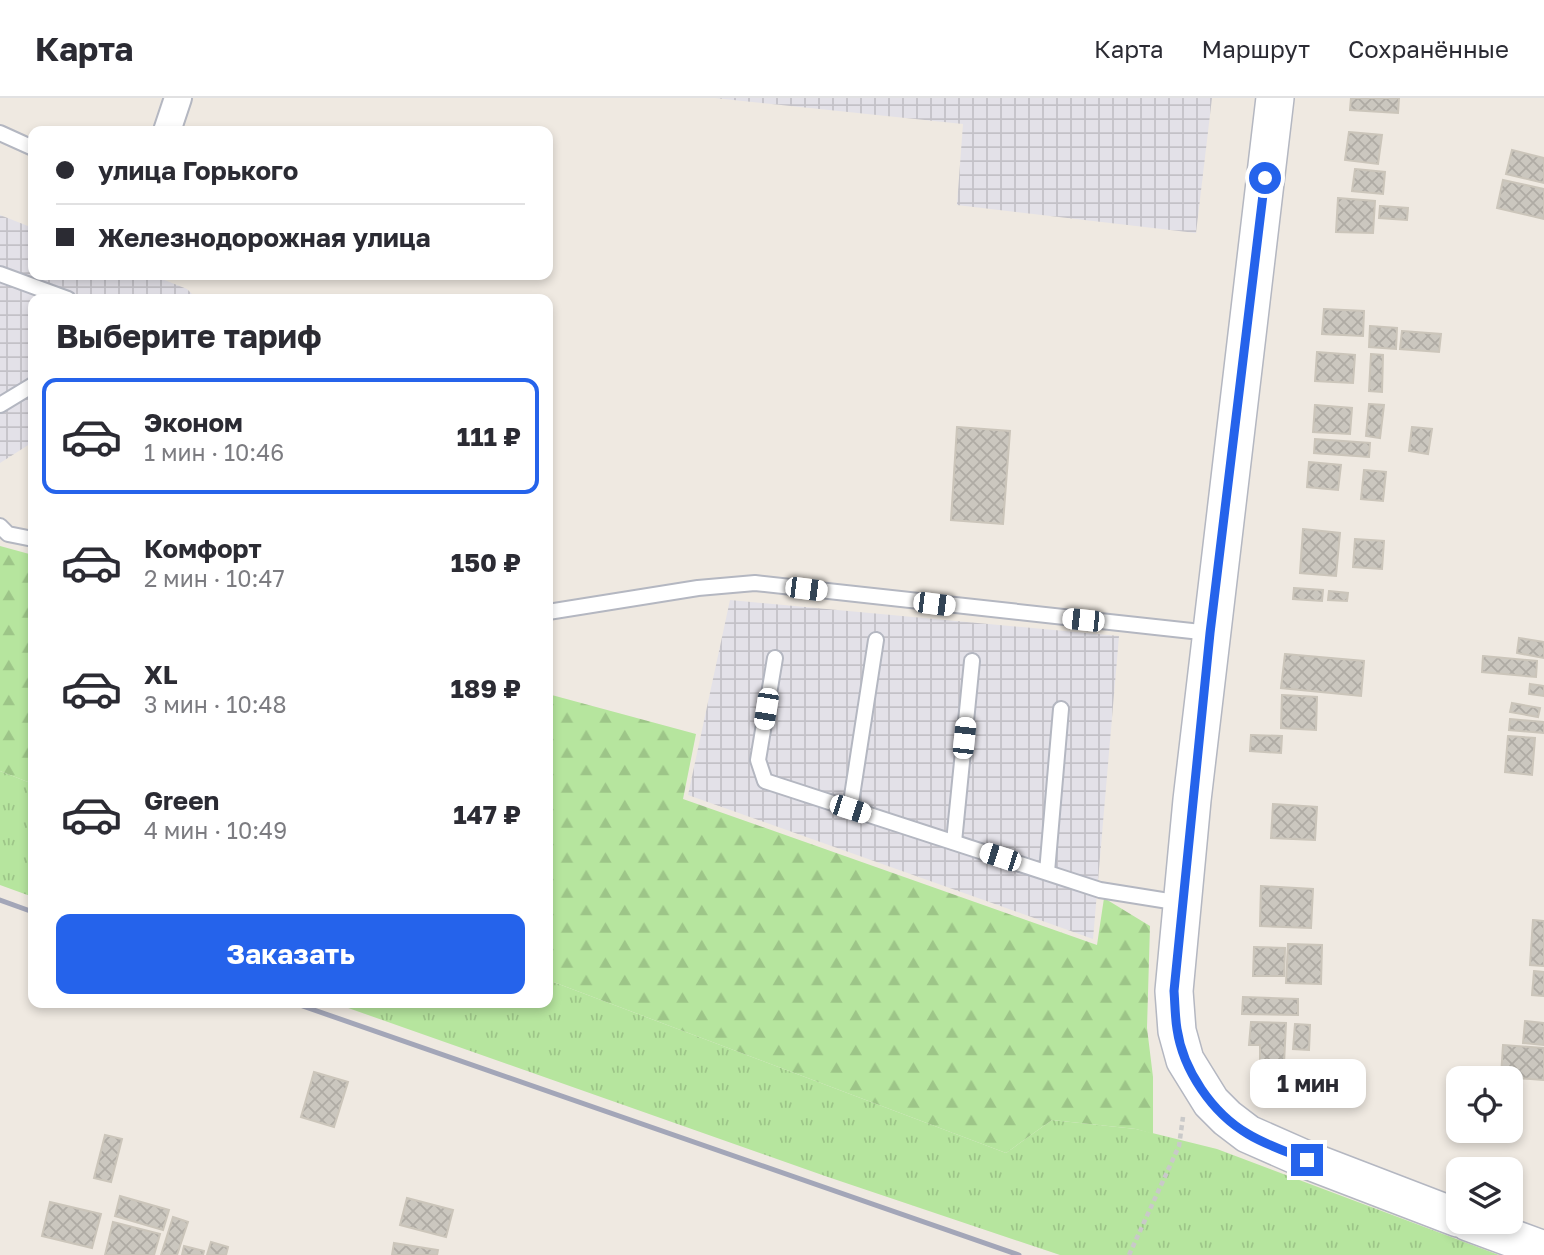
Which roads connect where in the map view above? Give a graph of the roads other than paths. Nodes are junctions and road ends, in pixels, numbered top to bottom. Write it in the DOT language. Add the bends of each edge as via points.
graph roads {
  1 [pos="178,98"];
  2 [pos="1275,98"];
  3 [pos="169,126"];
  4 [pos="0,133"];
  5 [pos="28,146"];
  6 [pos="0,274"];
  7 [pos="54,294"];
  8 [pos="28,387"];
  9 [pos="0,405"];
  10 [pos="0,526"];
  11 [pos="28,538"];
  12 [pos="553,611"];
  13 [pos="1210,633"];
  14 [pos="876,640"];
  15 [pos="775,658"];
  16 [pos="972,661"];
  17 [pos="1060,709"];
  18 [pos="850,809"];
  19 [pos="954,842"];
  20 [pos="1047,872"];
  21 [pos="1182,903"];
  22 [pos="1446,1212"];
  23 [pos="1499,1234"];
  24 [pos="1544,1251"];
  1 -- 3 [label="street"];
  2 -- 13 [label="street"];
  4 -- 5 [label="lane"];
  6 -- 7 [label="lane"];
  8 -- 9 [label="lane"];
  10 -- 11 [label="lane" via="9,534"];
  12 -- 13 [label="lane" via="755,583"];
  13 -- 21 [label="street"];
  14 -- 18 [label="lane"];
  15 -- 18 [label="lane" via="758,760 765,781"];
  16 -- 19 [label="lane"];
  17 -- 20 [label="lane"];
  18 -- 19 [label="lane"];
  19 -- 20 [label="lane"];
  20 -- 21 [label="lane" via="1100,890"];
  21 -- 22 [label="street" via="1174,991 1177,1031 1192,1072 1227,1118 1248,1134 1307,1160"];
  23 -- 24 [label="street"];
}
